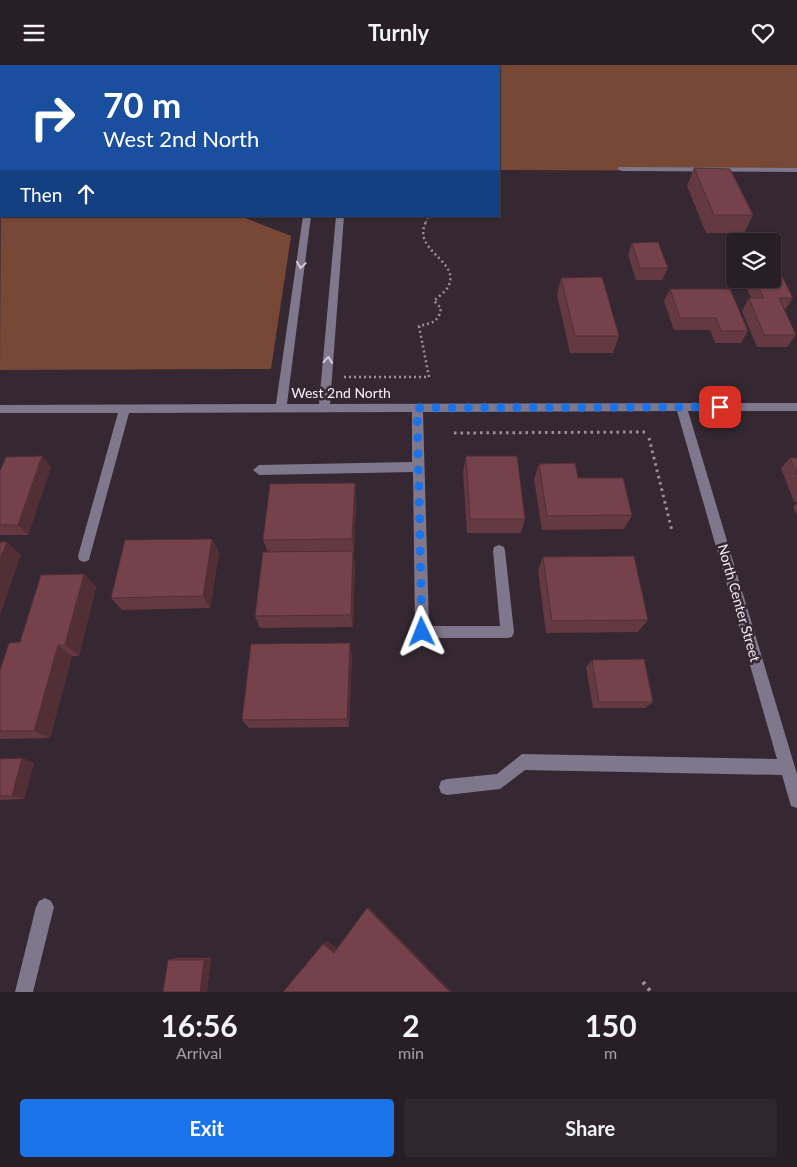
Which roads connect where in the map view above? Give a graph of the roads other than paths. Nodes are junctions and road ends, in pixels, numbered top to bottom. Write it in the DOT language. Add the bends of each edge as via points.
graph roads {
  1 [pos="622,169"];
  2 [pos="797,170"];
  3 [pos="307,217"];
  4 [pos="340,217"];
  5 [pos="681,407"];
  6 [pos="797,407"];
  7 [pos="417,408"];
  8 [pos="0,409"];
  9 [pos="125,409"];
  10 [pos="281,409"];
  11 [pos="324,409"];
  12 [pos="418,467"];
  13 [pos="259,470"];
  14 [pos="499,551"];
  15 [pos="84,556"];
  16 [pos="787,767"];
  17 [pos="447,787"];
  18 [pos="797,800"];
  19 [pos="45,907"];
  20 [pos="24,992"];
  1 -- 2 [label="street"];
  3 -- 10 [label="street, one-way"];
  11 -- 4 [label="street, one-way"];
  5 -- 6 [label="street, West 2nd North"];
  5 -- 7 [label="street, West 2nd North"];
  5 -- 16 [label="street, North Center Street"];
  7 -- 11 [label="street, West 2nd North"];
  7 -- 12 [label="street"];
  8 -- 9 [label="street, West 2nd North"];
  9 -- 10 [label="street, West 2nd North"];
  9 -- 15 [label="street"];
  10 -- 11 [label="street, West 2nd North"];
  12 -- 13 [label="street"];
  12 -- 14 [label="street" via="422,632 507,632"];
  16 -- 17 [label="street" via="522,762 500,781"];
  16 -- 18 [label="street, North Center Street"];
  19 -- 20 [label="street"];
}
